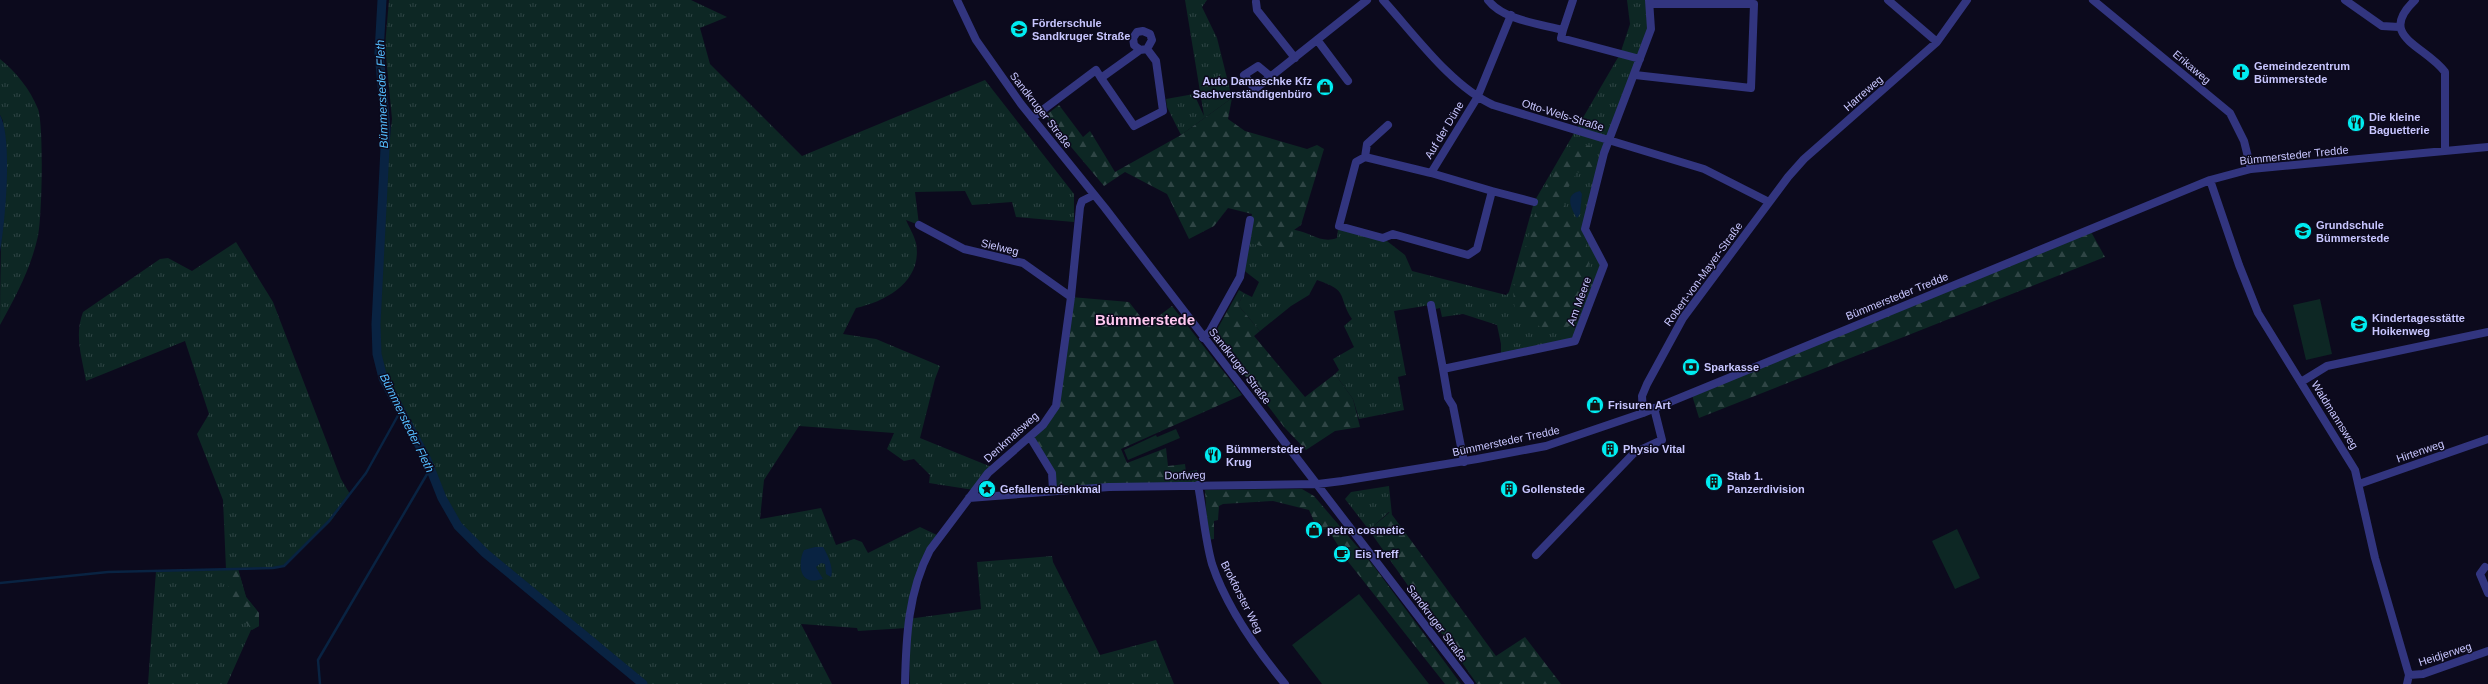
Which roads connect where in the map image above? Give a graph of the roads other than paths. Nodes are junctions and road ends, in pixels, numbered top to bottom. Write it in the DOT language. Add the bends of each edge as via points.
graph roads {
  1 [pos="957,0"];
  2 [pos="1367,0"];
  3 [pos="1383,0"];
  4 [pos="1488,0"];
  5 [pos="1573,0"];
  6 [pos="1888,0"];
  7 [pos="1967,0"];
  8 [pos="2093,0"];
  9 [pos="2345,0"];
  10 [pos="2415,0"];
  11 [pos="1256,2"];
  12 [pos="1650,2"];
  13 [pos="1511,16"];
  14 [pos="2399,27"];
  15 [pos="1563,30"];
  16 [pos="1318,41"];
  17 [pos="1937,42"];
  18 [pos="1295,58"];
  19 [pos="1640,59"];
  20 [pos="1635,75"];
  21 [pos="1270,76"];
  22 [pos="1101,78"];
  23 [pos="1348,82"];
  24 [pos="1476,98"];
  25 [pos="1032,118"];
  26 [pos="1388,125"];
  27 [pos="1609,140"];
  28 [pos="2488,147"];
  29 [pos="2445,151"];
  30 [pos="1365,157"];
  31 [pos="1804,159"];
  32 [pos="2251,169"];
  33 [pos="1431,173"];
  34 [pos="2210,180"];
  35 [pos="1492,191"];
  36 [pos="1094,195"];
  37 [pos="1534,202"];
  38 [pos="1769,202"];
  39 [pos="1250,220"];
  40 [pos="919,225"];
  41 [pos="1071,297"];
  42 [pos="1431,305"];
  43 [pos="2488,332"];
  44 [pos="1203,338"];
  45 [pos="1443,369"];
  46 [pos="2301,382"];
  47 [pos="1654,408"];
  48 [pos="1643,413"];
  49 [pos="1030,437"];
  50 [pos="2488,439"];
  51 [pos="1464,462"];
  52 [pos="1318,484"];
  53 [pos="2359,484"];
  54 [pos="1198,486"];
  55 [pos="1053,490"];
  56 [pos="969,498"];
  57 [pos="1536,556"];
  58 [pos="2485,567"];
  59 [pos="2488,593"];
  60 [pos="2488,651"];
  61 [pos="2409,675"];
  62 [pos="905,684"];
  63 [pos="1284,684"];
  64 [pos="1470,684"];
  65 [pos="2407,684"];
  1 -- 25 [label="street, Sandkruger Straße" via="976,40"];
  2 -- 16 [label="street"];
  3 -- 24 [label="street, Otto-Wels-Straße" via="1457,82"];
  4 -- 13 [label="street" via="1493,7"];
  5 -- 15 [label="street"];
  6 -- 17 [label="street"];
  7 -- 17 [label="street, Harreweg"];
  8 -- 32 [label="street, Erikaweg" via="2225,108 2241,133"];
  9 -- 14 [label="street" via="2382,26"];
  10 -- 14 [label="street" via="2404,12"];
  11 -- 18 [label="street" via="1257,10"];
  12 -- 19 [label="street" via="1651,29"];
  12 -- 20 [label="street" via="1754,4 1751,88"];
  13 -- 15 [label="street"];
  13 -- 24 [label="street, Auf der Düne"];
  14 -- 29 [label="street" via="2408,41 2439,64 2444,72"];
  15 -- 19 [label="street" via="1561,38"];
  16 -- 18 [label="street"];
  16 -- 23 [label="street"];
  17 -- 31 [label="street, Harreweg"];
  18 -- 21 [label="street" via="1279,67"];
  19 -- 20 [label="street"];
  20 -- 27 [label="street"];
  22 -- 22 [label="street" via="1144,50 1156,61 1163,111 1134,126"];
  22 -- 25 [label="street" via="1096,70"];
  24 -- 27 [label="street, Otto-Wels-Straße"];
  24 -- 33 [label="street, Auf der Düne"];
  25 -- 36 [label="street, Sandkruger Straße"];
  26 -- 30 [label="street" via="1367,144"];
  27 -- 38 [label="street, Otto-Wels-Straße" via="1704,169"];
  27 -- 45 [label="street, Am Meere" via="1585,229 1604,265 1575,341"];
  28 -- 29 [label="street, Bümmersteder Tredde"];
  29 -- 32 [label="street, Bümmersteder Tredde"];
  30 -- 33 [label="street, Auf der Düne"];
  30 -- 35 [label="street" via="1356,162 1339,226 1383,238 1393,234 1468,255 1477,249"];
  31 -- 38 [label="street, Robert-von-Mayer-Straße"];
  32 -- 34 [label="street, Bümmersteder Tredde"];
  33 -- 35 [label="street, Auf der Düne"];
  34 -- 46 [label="street, Waldmannsweg" via="2250,294 2267,328"];
  34 -- 47 [label="street, Bümmersteder Tredde"];
  35 -- 37 [label="street, Auf der Düne"];
  36 -- 41 [label="street, Denkmalsweg" via="1082,201 1080,207"];
  36 -- 44 [label="street, Sandkruger Straße"];
  38 -- 48 [label="street, Robert-von-Mayer-Straße" via="1683,318 1647,384 1642,396"];
  39 -- 44 [label="street" via="1240,277 1210,331"];
  40 -- 41 [label="street, Sielweg" via="964,249 1023,263"];
  41 -- 49 [label="street, Denkmalsweg" via="1056,406 1043,426"];
  42 -- 45 [label="street"];
  43 -- 46 [label="street" via="2327,366"];
  44 -- 52 [label="street, Sandkruger Straße"];
  45 -- 51 [label="street"];
  46 -- 53 [label="street, Waldmannsweg" via="2348,457"];
  47 -- 48 [label="street, Bümmersteder Tredde"];
  47 -- 57 [label="street" via="1662,440 1634,453"];
  48 -- 51 [label="street, Bümmersteder Tredde" via="1546,446"];
  49 -- 55 [label="street" via="1052,473"];
  49 -- 56 [label="street, Denkmalsweg" via="988,473"];
  50 -- 53 [label="street, Hirtenweg"];
  51 -- 52 [label="street, Bümmersteder Tredde"];
  52 -- 54 [label="street, Dorfweg"];
  52 -- 64 [label="street, Sandkruger Straße"];
  53 -- 61 [label="street, Waldmannsweg" via="2375,558"];
  54 -- 55 [label="street, Dorfweg"];
  54 -- 63 [label="street, Brokforster Weg" via="1212,564 1237,616 1261,655"];
  55 -- 56 [label="street, Dorfweg"];
  56 -- 62 [label="street, Denkmalsweg" via="940,536 923,564 908,619"];
  58 -- 59 [label="street" via="2480,574"];
  60 -- 61 [label="street, Heidjerweg" via="2423,674"];
  61 -- 65 [label="street"];
}
